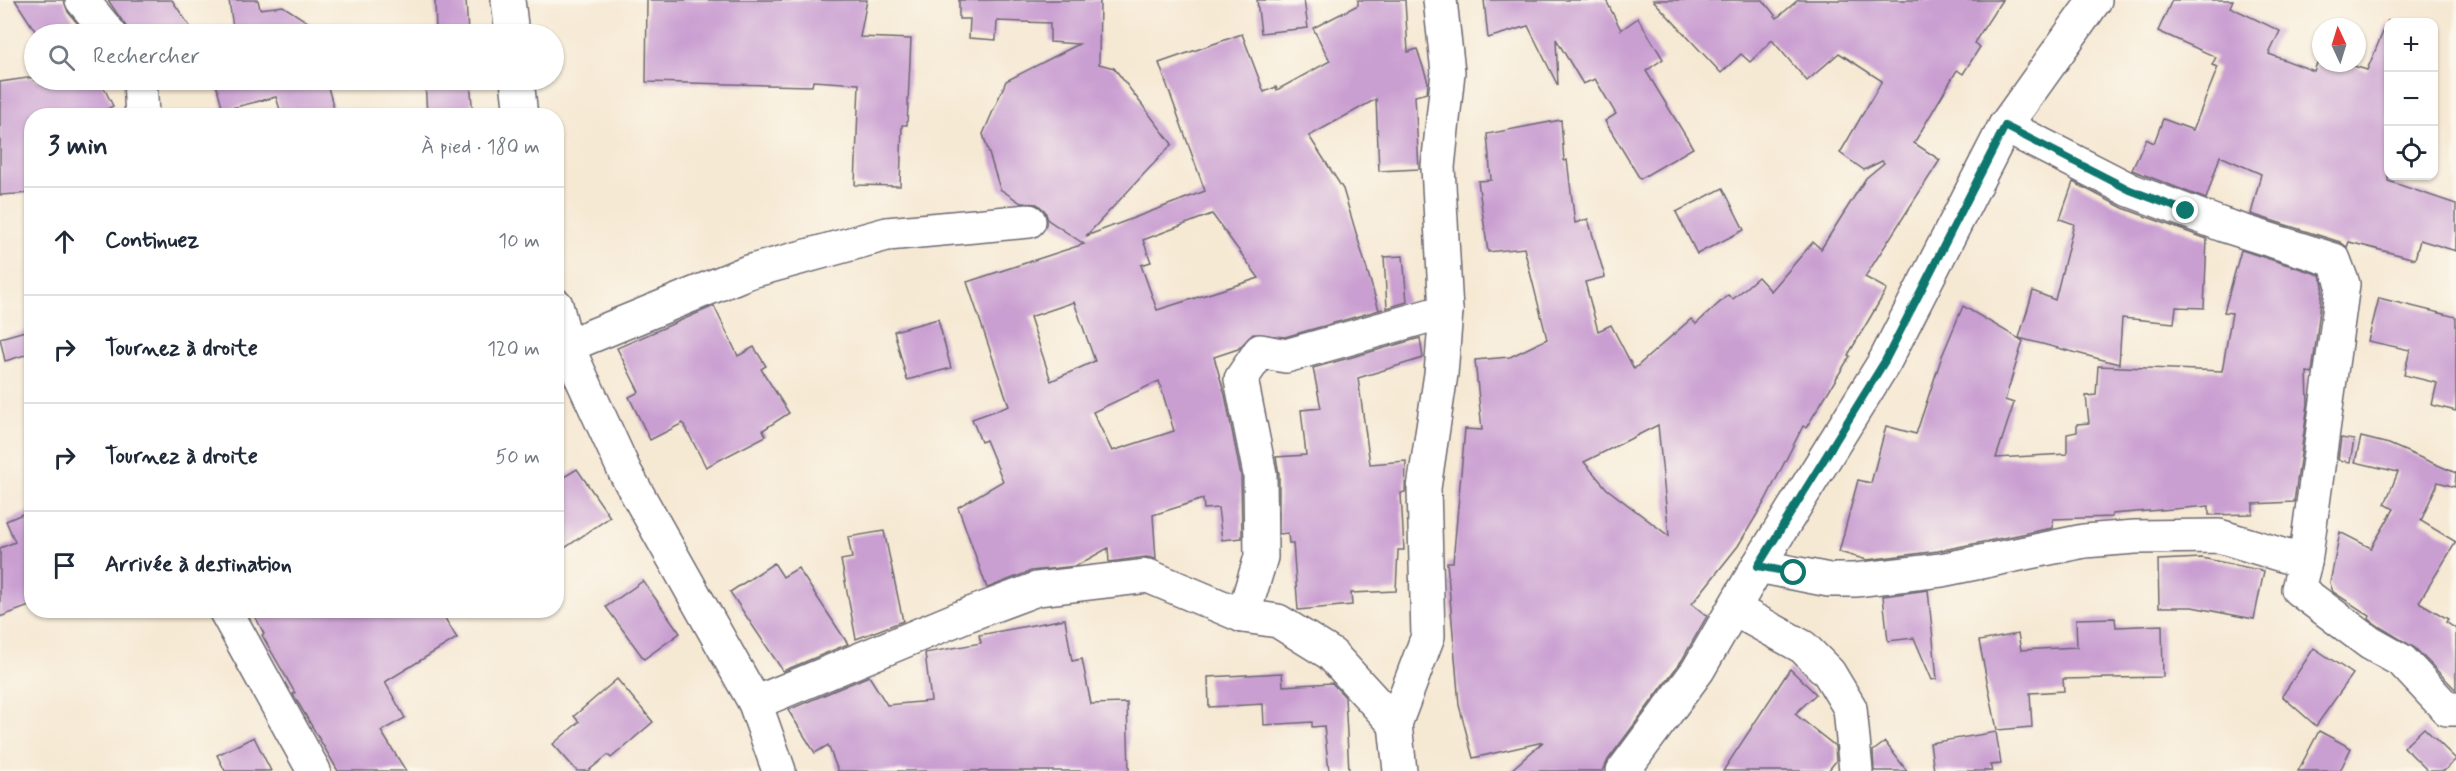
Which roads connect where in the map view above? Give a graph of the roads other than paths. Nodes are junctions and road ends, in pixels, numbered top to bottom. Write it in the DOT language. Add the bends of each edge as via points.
graph roads {
  1 [pos="82,0"];
  2 [pos="508,0"];
  3 [pos="1440,0"];
  4 [pos="2095,0"];
  5 [pos="102,24"];
  6 [pos="511,24"];
  7 [pos="141,90"];
  8 [pos="518,90"];
  9 [pos="142,108"];
  10 [pos="520,108"];
  11 [pos="2005,126"];
  12 [pos="1029,221"];
  13 [pos="1446,311"];
  14 [pos="564,335"];
  15 [pos="567,346"];
  16 [pos="2305,562"];
  17 [pos="1758,566"];
  18 [pos="1734,609"];
  19 [pos="1243,616"];
  20 [pos="229,618"];
  21 [pos="755,703"];
  22 [pos="2456,709"];
  23 [pos="1395,724"];
  24 [pos="314,771"];
  25 [pos="779,771"];
  26 [pos="1400,771"];
  27 [pos="1623,771"];
  28 [pos="1857,771"];
  1 -- 5 [label="street"];
  2 -- 6 [label="street"];
  3 -- 13 [label="street" via="1448,72 1438,167"];
  4 -- 11 [label="street"];
  7 -- 9 [label="street"];
  8 -- 10 [label="street"];
  11 -- 16 [label="street" via="2130,190 2334,260 2343,284"];
  11 -- 17 [label="street" via="1885,361"];
  12 -- 15 [label="street" via="887,234 748,272"];
  13 -- 19 [label="street" via="1286,357 1260,351 1241,379 1260,474 1261,557"];
  13 -- 23 [label="street" via="1424,488 1428,636"];
  14 -- 15 [label="street"];
  15 -- 21 [label="street" via="625,472"];
  16 -- 17 [label="street" via="2219,536 2084,541 1941,570 1855,580 1829,580"];
  16 -- 22 [label="street" via="2298,589 2370,644 2402,661 2447,709"];
  17 -- 18 [label="street"];
  18 -- 27 [label="street" via="1698,670"];
  18 -- 28 [label="street" via="1803,647 1829,673 1850,708"];
  19 -- 21 [label="street" via="1148,576 1037,589"];
  19 -- 23 [label="street" via="1278,621 1331,654"];
  20 -- 24 [label="street"];
  21 -- 25 [label="street"];
  23 -- 26 [label="street"];
}
